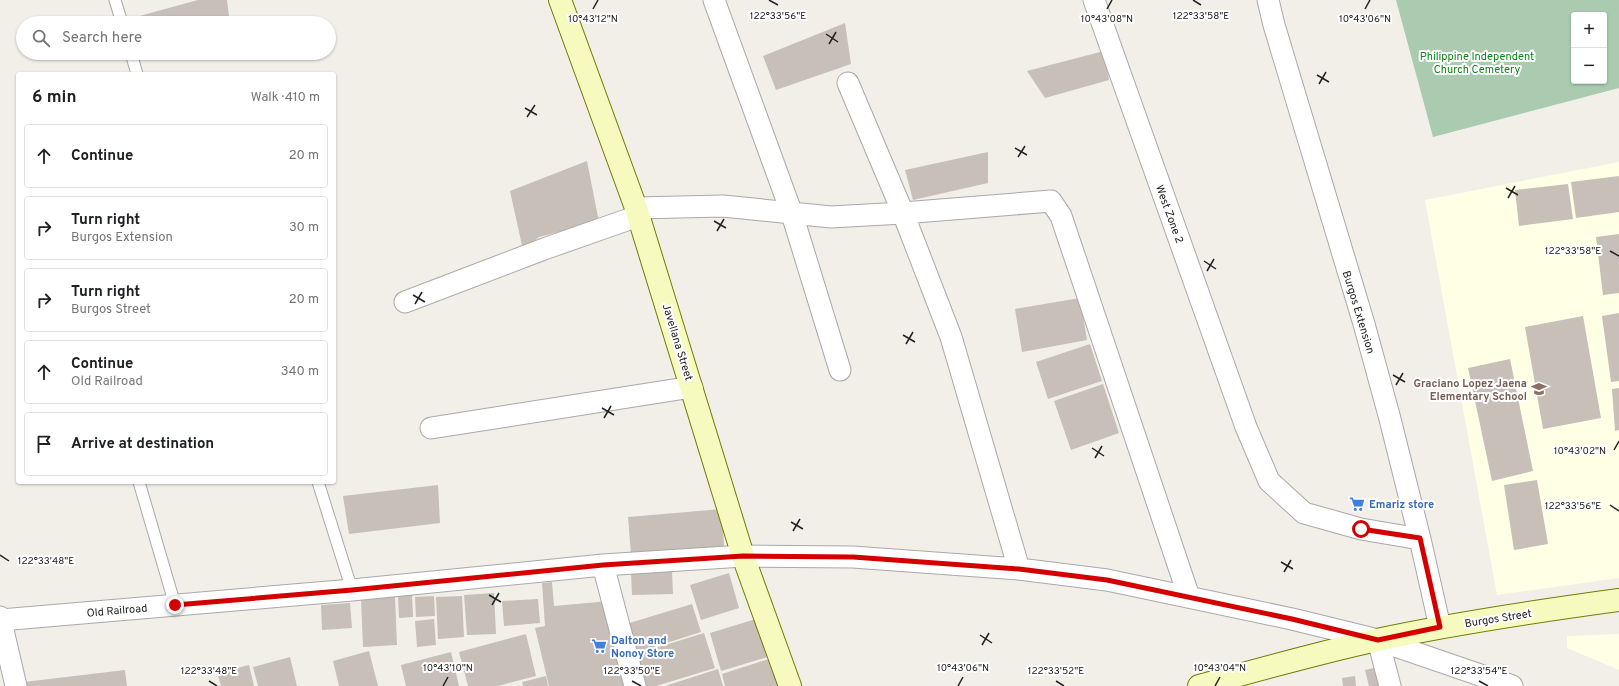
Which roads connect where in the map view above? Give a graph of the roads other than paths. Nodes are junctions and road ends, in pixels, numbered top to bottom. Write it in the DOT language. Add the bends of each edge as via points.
graph roads {
  1 [pos="115,0"];
  2 [pos="560,0"];
  3 [pos="714,0"];
  4 [pos="1094,0"];
  5 [pos="1268,0"];
  6 [pos="120,16"];
  7 [pos="133,60"];
  8 [pos="136,72"];
  9 [pos="848,83"];
  10 [pos="637,212"];
  11 [pos="903,213"];
  12 [pos="792,214"];
  13 [pos="405,302"];
  14 [pos="840,370"];
  15 [pos="692,387"];
  16 [pos="430,428"];
  17 [pos="139,484"];
  18 [pos="319,484"];
  19 [pos="1420,538"];
  20 [pos="743,556"];
  21 [pos="603,565"];
  22 [pos="1019,569"];
  23 [pos="352,590"];
  24 [pos="1189,597"];
  25 [pos="1619,600"];
  26 [pos="175,605"];
  27 [pos="0,619"];
  28 [pos="1440,627"];
  29 [pos="1378,640"];
  30 [pos="16,686"];
  31 [pos="635,686"];
  32 [pos="790,686"];
  33 [pos="1199,686"];
  34 [pos="1390,686"];
  35 [pos="1512,686"];
  1 -- 6 [label="lane"];
  2 -- 10 [label="street, Javellana Street"];
  3 -- 12 [label="street"];
  4 -- 19 [label="street, West Zone 2" via="1246,428 1269,481 1304,513 1361,529"];
  5 -- 19 [label="street, Burgos Extension" via="1364,324"];
  7 -- 8 [label="lane"];
  9 -- 11 [label="street"];
  10 -- 12 [label="street" via="723,206"];
  10 -- 13 [label="street"];
  10 -- 15 [label="street, Javellana Street"];
  11 -- 12 [label="street" via="831,217"];
  11 -- 22 [label="street" via="951,336"];
  11 -- 24 [label="street" via="1051,200 1061,216"];
  12 -- 14 [label="street"];
  15 -- 16 [label="street"];
  15 -- 20 [label="street, Javellana Street"];
  17 -- 26 [label="lane"];
  18 -- 23 [label="lane"];
  19 -- 28 [label="street, Burgos Extension"];
  20 -- 21 [label="street, Old Railroad"];
  20 -- 22 [label="street, Old Railroad" via="853,557"];
  20 -- 32 [label="street, Javellana Street"];
  21 -- 23 [label="street, Old Railroad"];
  21 -- 31 [label="street"];
  22 -- 24 [label="street, Old Railroad" via="1107,580"];
  23 -- 26 [label="street, Old Railroad"];
  24 -- 29 [label="street, Old Railroad"];
  25 -- 28 [label="street, Burgos Street"];
  26 -- 27 [label="street, Old Railroad"];
  27 -- 30 [label="street"];
  28 -- 29 [label="street, Burgos Street"];
  29 -- 33 [label="street, Burgos Street"];
  29 -- 34 [label="street"];
  29 -- 35 [label="street, Old Railroad"];
}
